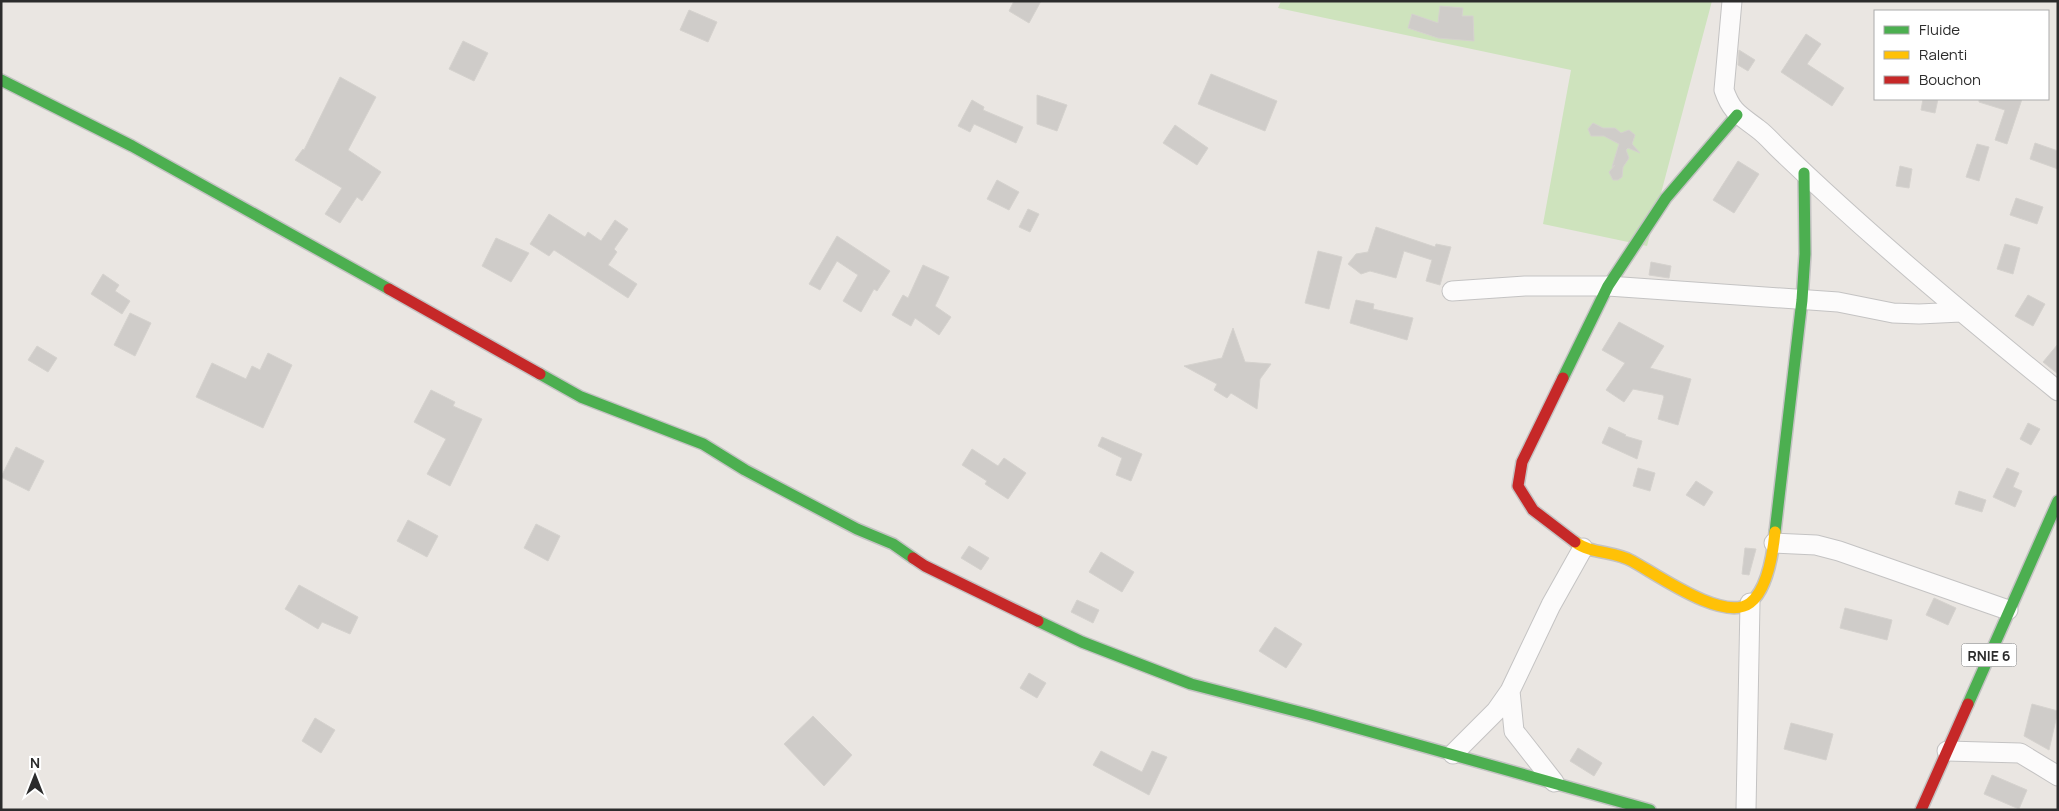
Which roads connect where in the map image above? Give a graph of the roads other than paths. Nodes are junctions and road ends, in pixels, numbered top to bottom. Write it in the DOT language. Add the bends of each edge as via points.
graph roads {
  1 [pos="1732,1"];
  2 [pos="1,80"];
  3 [pos="1737,115"];
  4 [pos="1804,173"];
  5 [pos="1608,286"];
  6 [pos="1452,291"];
  7 [pos="1802,300"];
  8 [pos="1961,312"];
  9 [pos="2058,391"];
  10 [pos="2058,501"];
  11 [pos="1774,543"];
  12 [pos="1583,548"];
  13 [pos="1750,603"];
  14 [pos="2008,610"];
  15 [pos="1510,692"];
  16 [pos="1948,751"];
  17 [pos="1452,754"];
  18 [pos="2058,776"];
  19 [pos="1554,782"];
  20 [pos="1650,810"];
  21 [pos="1746,810"];
  22 [pos="1922,810"];
  1 -- 3 [label="street" via="1724,90"];
  2 -- 17 [label="street" via="132,146 581,396 703,444 857,529 893,544 925,566 1082,642 1191,684"];
  3 -- 4 [label="street" via="1759,129"];
  3 -- 5 [label="street" via="1666,198"];
  4 -- 7 [label="street"];
  4 -- 8 [label="street"];
  5 -- 6 [label="street" via="1525,286"];
  5 -- 7 [label="street"];
  5 -- 12 [label="street" via="1518,473 1518,486 1533,510"];
  7 -- 8 [label="street" via="1838,302 1893,313"];
  7 -- 11 [label="street"];
  8 -- 9 [label="street"];
  10 -- 14 [label="street, RNIE 6"];
  11 -- 13 [label="street" via="1762,587"];
  11 -- 14 [label="street" via="1816,545 1840,551"];
  12 -- 13 [label="street" via="1629,559 1717,606 1737,608"];
  12 -- 15 [label="street" via="1550,605"];
  13 -- 21 [label="street"];
  14 -- 16 [label="street, RNIE 6"];
  15 -- 17 [label="street" via="1496,711"];
  15 -- 19 [label="street" via="1514,731"];
  16 -- 18 [label="street" via="2020,753"];
  16 -- 22 [label="street, RNIE 6"];
  17 -- 19 [label="street"];
  19 -- 20 [label="street"];
}
